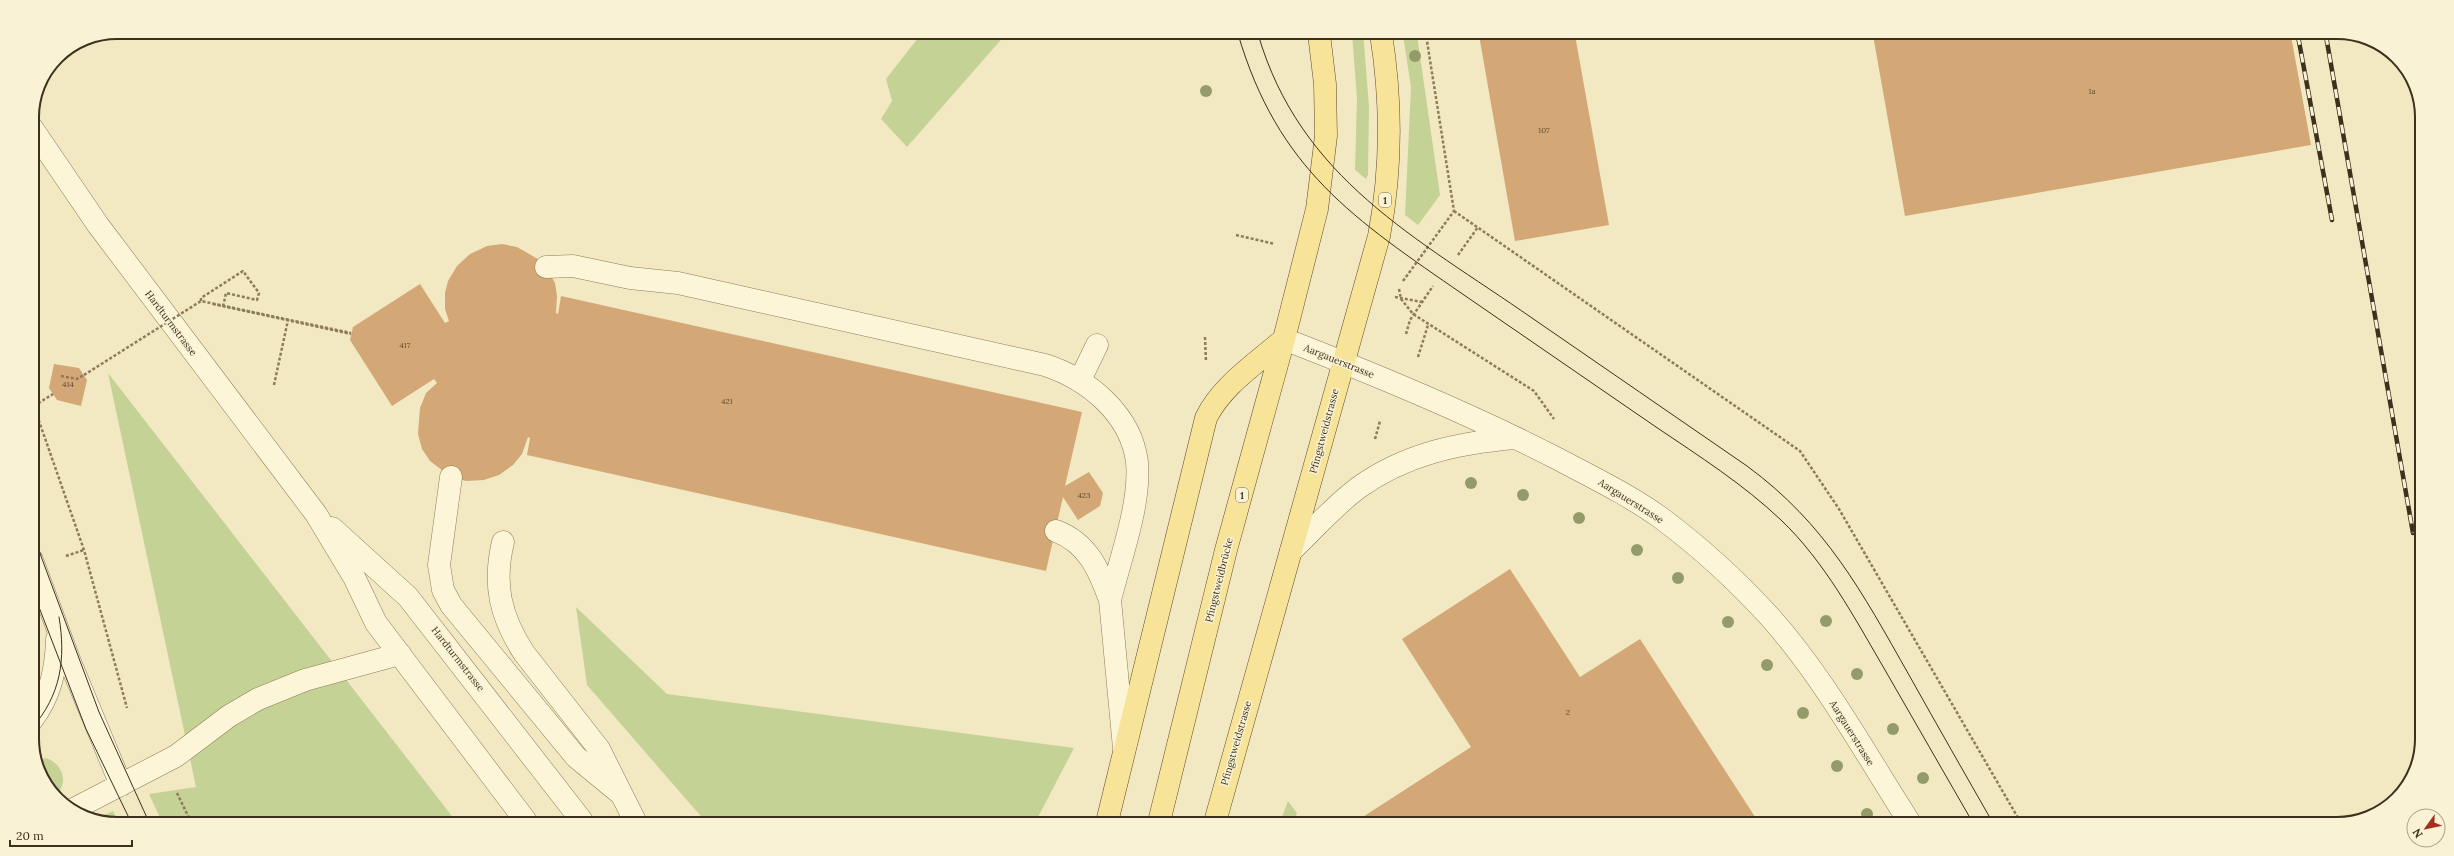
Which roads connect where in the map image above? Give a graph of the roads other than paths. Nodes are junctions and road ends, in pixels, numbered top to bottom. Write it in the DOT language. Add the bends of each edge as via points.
graph roads {
  1 [pos="1319,39"];
  2 [pos="1382,39"];
  3 [pos="39,138"];
  4 [pos="546,267"];
  5 [pos="1284,339"];
  6 [pos="1097,345"];
  7 [pos="1343,362"];
  8 [pos="1080,380"];
  9 [pos="1516,438"];
  10 [pos="451,477"];
  11 [pos="316,514"];
  12 [pos="1056,531"];
  13 [pos="503,542"];
  14 [pos="1291,551"];
  15 [pos="39,578"];
  16 [pos="41,583"];
  17 [pos="1110,600"];
  18 [pos="400,654"];
  19 [pos="39,707"];
  20 [pos="1125,751"];
  21 [pos="121,785"];
  22 [pos="621,794"];
  23 [pos="78,807"];
  24 [pos="523,817"];
  25 [pos="580,817"];
  26 [pos="633,817"];
  27 [pos="1109,817"];
  28 [pos="1160,817"];
  29 [pos="1216,817"];
  30 [pos="1906,817"];
  1 -- 5 [label="main road, 1" via="1326,110 1322,178 1308,251"];
  2 -- 7 [label="main road, Pfingstweidstrasse / 1" via="1390,117 1386,192 1379,236"];
  3 -- 11 [label="street, Hardturmstrasse" via="98,225"];
  4 -- 8 [label="street" via="573,266 630,278 678,283 1045,365"];
  5 -- 7 [label="street, Aargauerstrasse"];
  5 -- 20 [label="main road" via="1227,389 1206,418"];
  5 -- 28 [label="main road, Pfingstweidbrücke / 1" via="1226,550"];
  6 -- 8 [label="street"];
  7 -- 9 [label="street, Aargauerstrasse"];
  7 -- 14 [label="main road, Pfingstweidstrasse / 1"];
  8 -- 17 [label="street" via="1100,395 1116,414 1128,435 1136,462 1135,496"];
  9 -- 14 [label="street" via="1468,442 1423,453 1402,463 1357,488"];
  9 -- 30 [label="street, Aargauerstrasse" via="1599,481 1660,518 1720,567 1770,617 1814,672"];
  10 -- 22 [label="street" via="439,565 446,597 576,757"];
  11 -- 18 [label="street, Hardturmstrasse" via="354,577 376,623"];
  11 -- 25 [label="street, Hardturmstrasse" via="408,597"];
  12 -- 17 [label="street" via="1072,538 1087,551 1102,578"];
  13 -- 22 [label="street" via="498,587 504,613 514,636 524,653 598,749"];
  14 -- 29 [label="main road, Pfingstweidstrasse / 1"];
  15 -- 16 [label="street"];
  16 -- 19 [label="street" via="54,624 57,653 51,685"];
  16 -- 21 [label="street" via="70,662"];
  17 -- 20 [label="street"];
  18 -- 21 [label="street" via="305,680 258,699 228,716 176,756"];
  18 -- 24 [label="street, Hardturmstrasse"];
  20 -- 27 [label="main road"];
  21 -- 23 [label="street"];
  22 -- 26 [label="street"];
}
